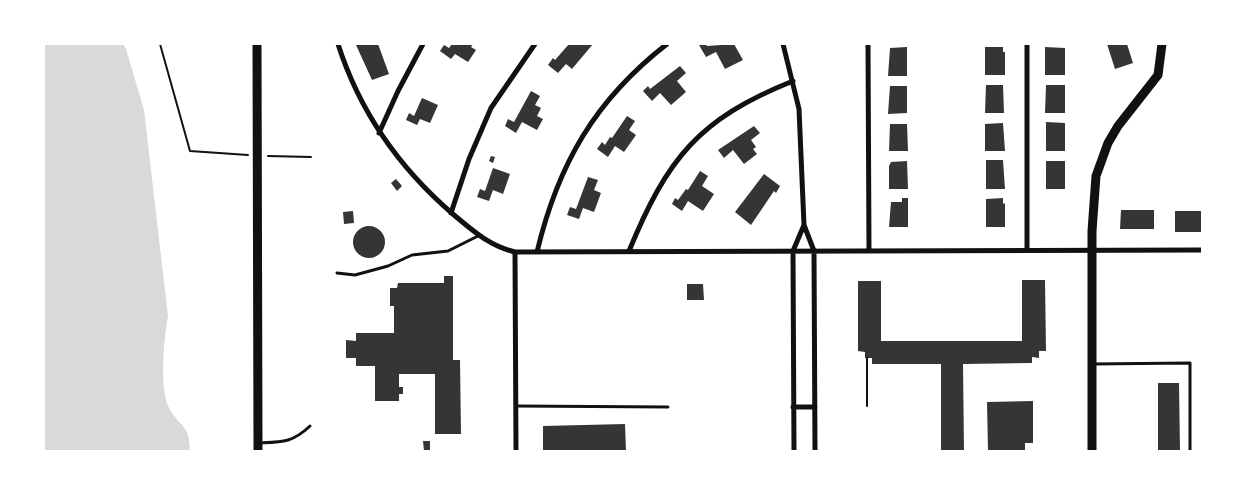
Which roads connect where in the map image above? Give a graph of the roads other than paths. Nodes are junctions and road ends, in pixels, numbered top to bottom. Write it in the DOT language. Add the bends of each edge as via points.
graph roads {
  1 [pos="257,44"];
  2 [pos="338,44"];
  3 [pos="423,44"];
  4 [pos="535,44"];
  5 [pos="666,44"];
  6 [pos="783,44"];
  7 [pos="868,44"];
  8 [pos="1027,44"];
  9 [pos="1162,44"];
  10 [pos="793,81"];
  11 [pos="379,133"];
  12 [pos="451,213"];
  13 [pos="804,225"];
  14 [pos="478,236"];
  15 [pos="1027,250"];
  16 [pos="1091,250"];
  17 [pos="1202,250"];
  18 [pos="793,251"];
  19 [pos="814,251"];
  20 [pos="869,251"];
  21 [pos="515,252"];
  22 [pos="537,252"];
  23 [pos="629,252"];
  24 [pos="338,273"];
  25 [pos="1092,364"];
  26 [pos="516,406"];
  27 [pos="668,407"];
  28 [pos="793,407"];
  29 [pos="815,407"];
  30 [pos="310,426"];
  31 [pos="258,447"];
  32 [pos="516,451"];
  33 [pos="794,451"];
  34 [pos="815,451"];
  35 [pos="1092,451"];
  36 [pos="1190,451"];
  1 -- 31 [label="street"];
  2 -- 11 [label="street" via="354,89"];
  3 -- 11 [label="street"];
  4 -- 12 [label="street" via="492,108 469,159"];
  5 -- 22 [label="street" via="626,80 588,125 558,184"];
  6 -- 10 [label="street"];
  7 -- 20 [label="street"];
  8 -- 15 [label="street"];
  9 -- 16 [label="street" via="1158,75 1118,126 1100,163 1093,201"];
  10 -- 13 [label="street" via="802,138"];
  10 -- 23 [label="street" via="730,112 694,141 661,182"];
  11 -- 12 [label="street" via="414,178"];
  12 -- 14 [label="street"];
  13 -- 18 [label="street"];
  13 -- 19 [label="street"];
  14 -- 21 [label="street" via="496,247"];
  14 -- 24 [label="lane" via="448,251 412,255 355,275"];
  15 -- 16 [label="street"];
  15 -- 20 [label="street"];
  16 -- 17 [label="street"];
  16 -- 25 [label="street"];
  18 -- 19 [label="street"];
  18 -- 23 [label="street"];
  18 -- 28 [label="street"];
  19 -- 20 [label="street"];
  19 -- 29 [label="street"];
  21 -- 22 [label="street"];
  21 -- 26 [label="street"];
  22 -- 23 [label="street"];
  25 -- 35 [label="street"];
  25 -- 36 [label="lane" via="1190,363"];
  26 -- 27 [label="lane"];
  26 -- 32 [label="street"];
  28 -- 29 [label="street"];
  28 -- 33 [label="street"];
  29 -- 34 [label="street"];
  30 -- 31 [label="lane" via="294,439"];
}
